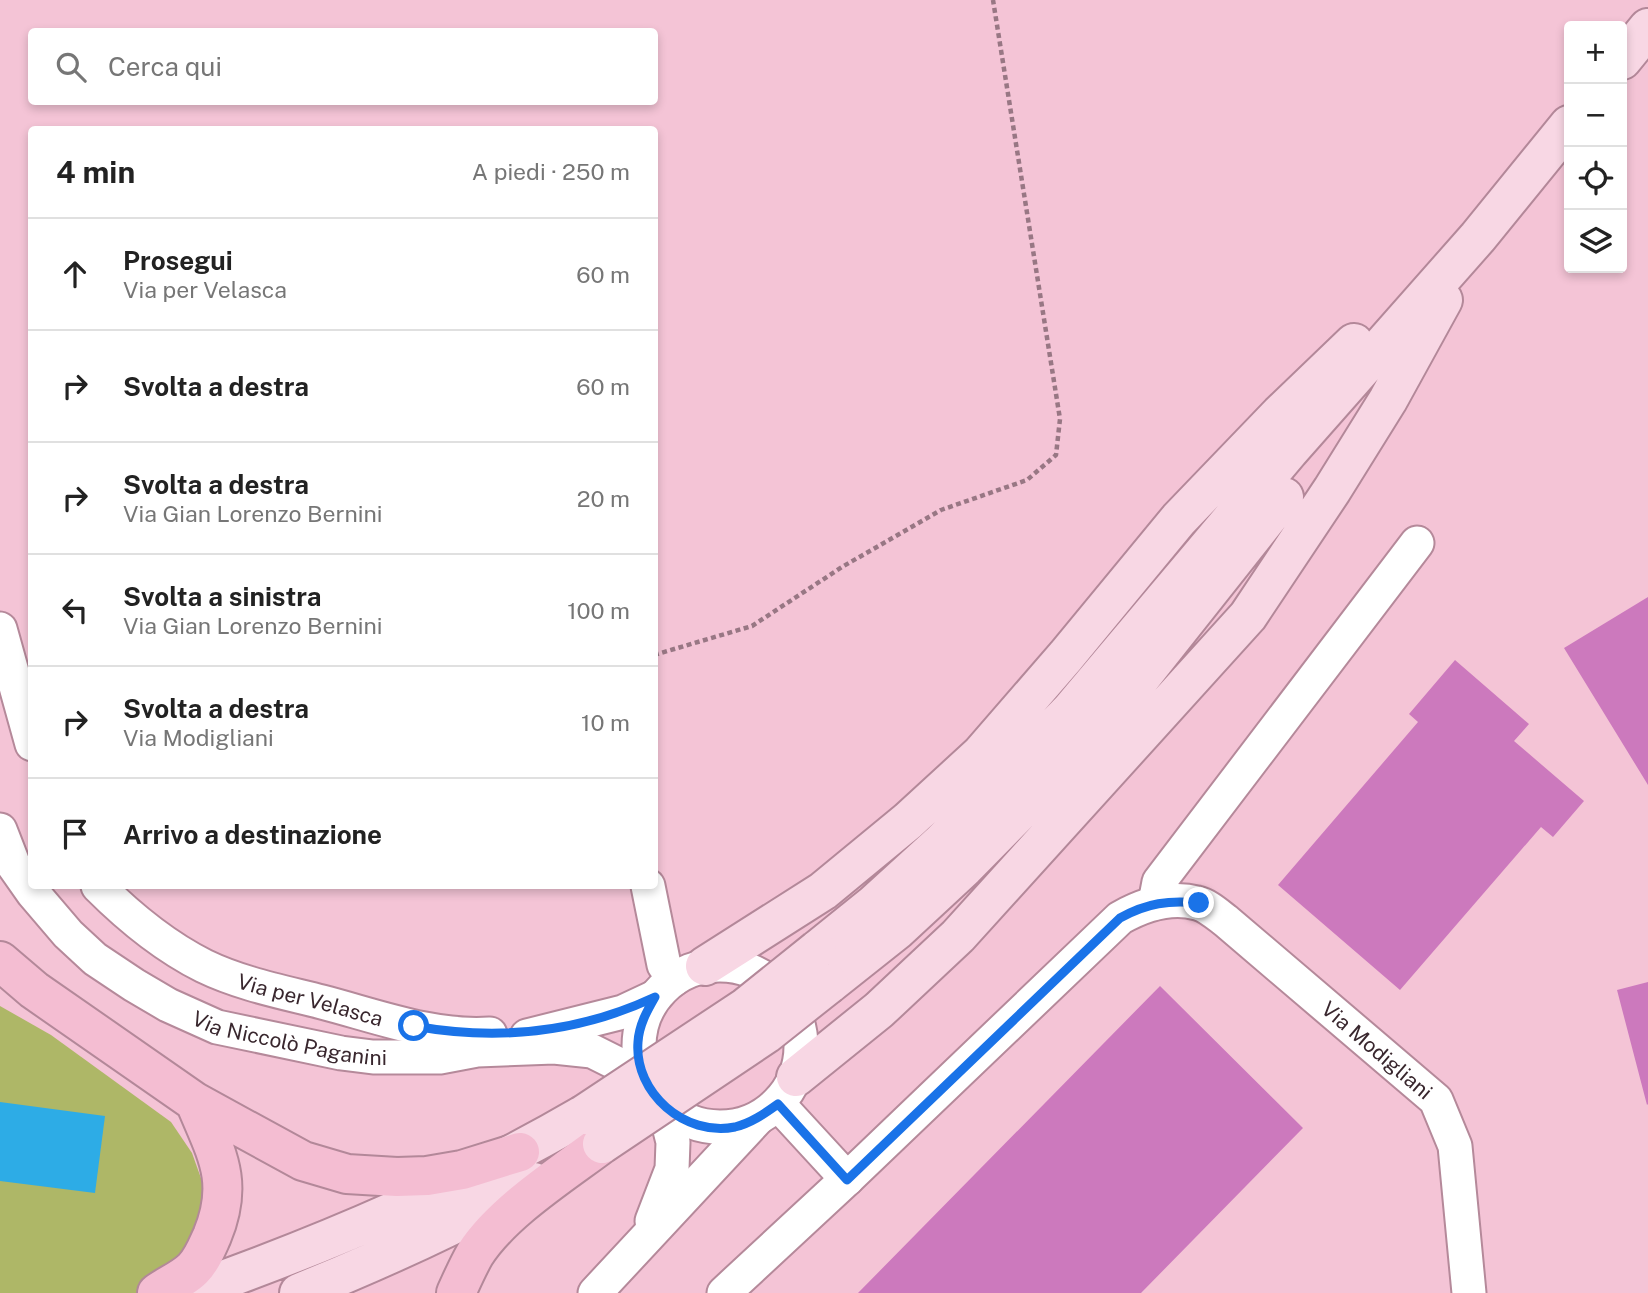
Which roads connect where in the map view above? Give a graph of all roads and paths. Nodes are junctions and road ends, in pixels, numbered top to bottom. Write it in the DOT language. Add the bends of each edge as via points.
graph roads {
  1 [pos="993,0"];
  2 [pos="1648,28"];
  3 [pos="1627,54"];
  4 [pos="1564,131"];
  5 [pos="1478,237"];
  6 [pos="1417,543"];
  7 [pos="0,629"];
  8 [pos="658,654"];
  9 [pos="28,730"];
  10 [pos="0,830"];
  11 [pos="28,886"];
  12 [pos="30,889"];
  13 [pos="101,889"];
  14 [pos="649,889"];
  15 [pos="1155,903"];
  16 [pos="0,961"];
  17 [pos="678,981"];
  18 [pos="17,985"];
  19 [pos="272,989"];
  20 [pos="552,1029"];
  21 [pos="477,1050"];
  22 [pos="341,1053"];
  23 [pos="657,1098"];
  24 [pos="777,1100"];
  25 [pos="195,1102"];
  26 [pos="592,1129"];
  27 [pos="520,1152"];
  28 [pos="847,1180"];
  29 [pos="645,1238"];
  30 [pos="157,1293"];
  31 [pos="187,1293"];
  32 [pos="299,1293"];
  33 [pos="456,1293"];
  34 [pos="595,1293"];
  35 [pos="724,1293"];
  36 [pos="1469,1293"];
  1 -- 8 [label="path" via="1060,419 1056,455 1027,480 941,510 752,626"];
  2 -- 3 [label="main road"];
  4 -- 5 [label="main road"];
  5 -- 17 [label="main road" via="1351,346 1179,519 981,754 823,891"];
  5 -- 24 [label="main road" via="1388,400 1248,617 958,936"];
  5 -- 26 [label="main road, bridge" via="1306,468 1097,733 965,867 897,930 823,967 766,1034"];
  6 -- 15 [label="street" via="1159,882"];
  7 -- 9 [label="street"];
  10 -- 11 [label="street, Via Niccolò Paganini" via="14,866"];
  12 -- 22 [label="street, Via Niccolò Paganini" via="68,934 96,958 168,1005 217,1027"];
  13 -- 19 [label="street, Via per Velasca" via="178,951 217,972"];
  14 -- 17 [label="street" via="664,965"];
  15 -- 28 [label="street" via="1120,918"];
  15 -- 36 [label="street, Via Modigliani" via="1199,903 1226,921 1436,1100 1455,1146"];
  16 -- 18 [label="highway"];
  17 -- 20 [label="street, Via per Velasca" via="623,1012"];
  17 -- 23 [label="street" via="643,1018 638,1043 640,1067"];
  17 -- 24 [label="street" via="730,965 775,985 800,1028 802,1052"];
  18 -- 25 [label="highway"];
  19 -- 20 [label="street, Via per Velasca" via="452,1033"];
  19 -- 22 [label="street"];
  20 -- 21 [label="street, Via per Velasca"];
  21 -- 22 [label="street, Via Niccolò Paganini" via="412,1058"];
  21 -- 23 [label="street, Via Niccolò Paganini" via="554,1047 592,1051 621,1065"];
  23 -- 24 [label="street" via="685,1121 708,1128 733,1127"];
  23 -- 29 [label="street" via="673,1142 673,1169"];
  24 -- 28 [label="street"];
  24 -- 29 [label="street"];
  25 -- 27 [label="highway" via="296,1158 347,1174 427,1176"];
  25 -- 30 [label="highway" via="220,1162 221,1208 194,1268"];
  26 -- 27 [label="main road"];
  26 -- 32 [label="main road" via="495,1205"];
  26 -- 33 [label="highway" via="475,1254"];
  27 -- 31 [label="main road" via="349,1230"];
  28 -- 35 [label="street"];
  29 -- 34 [label="street"];
}
